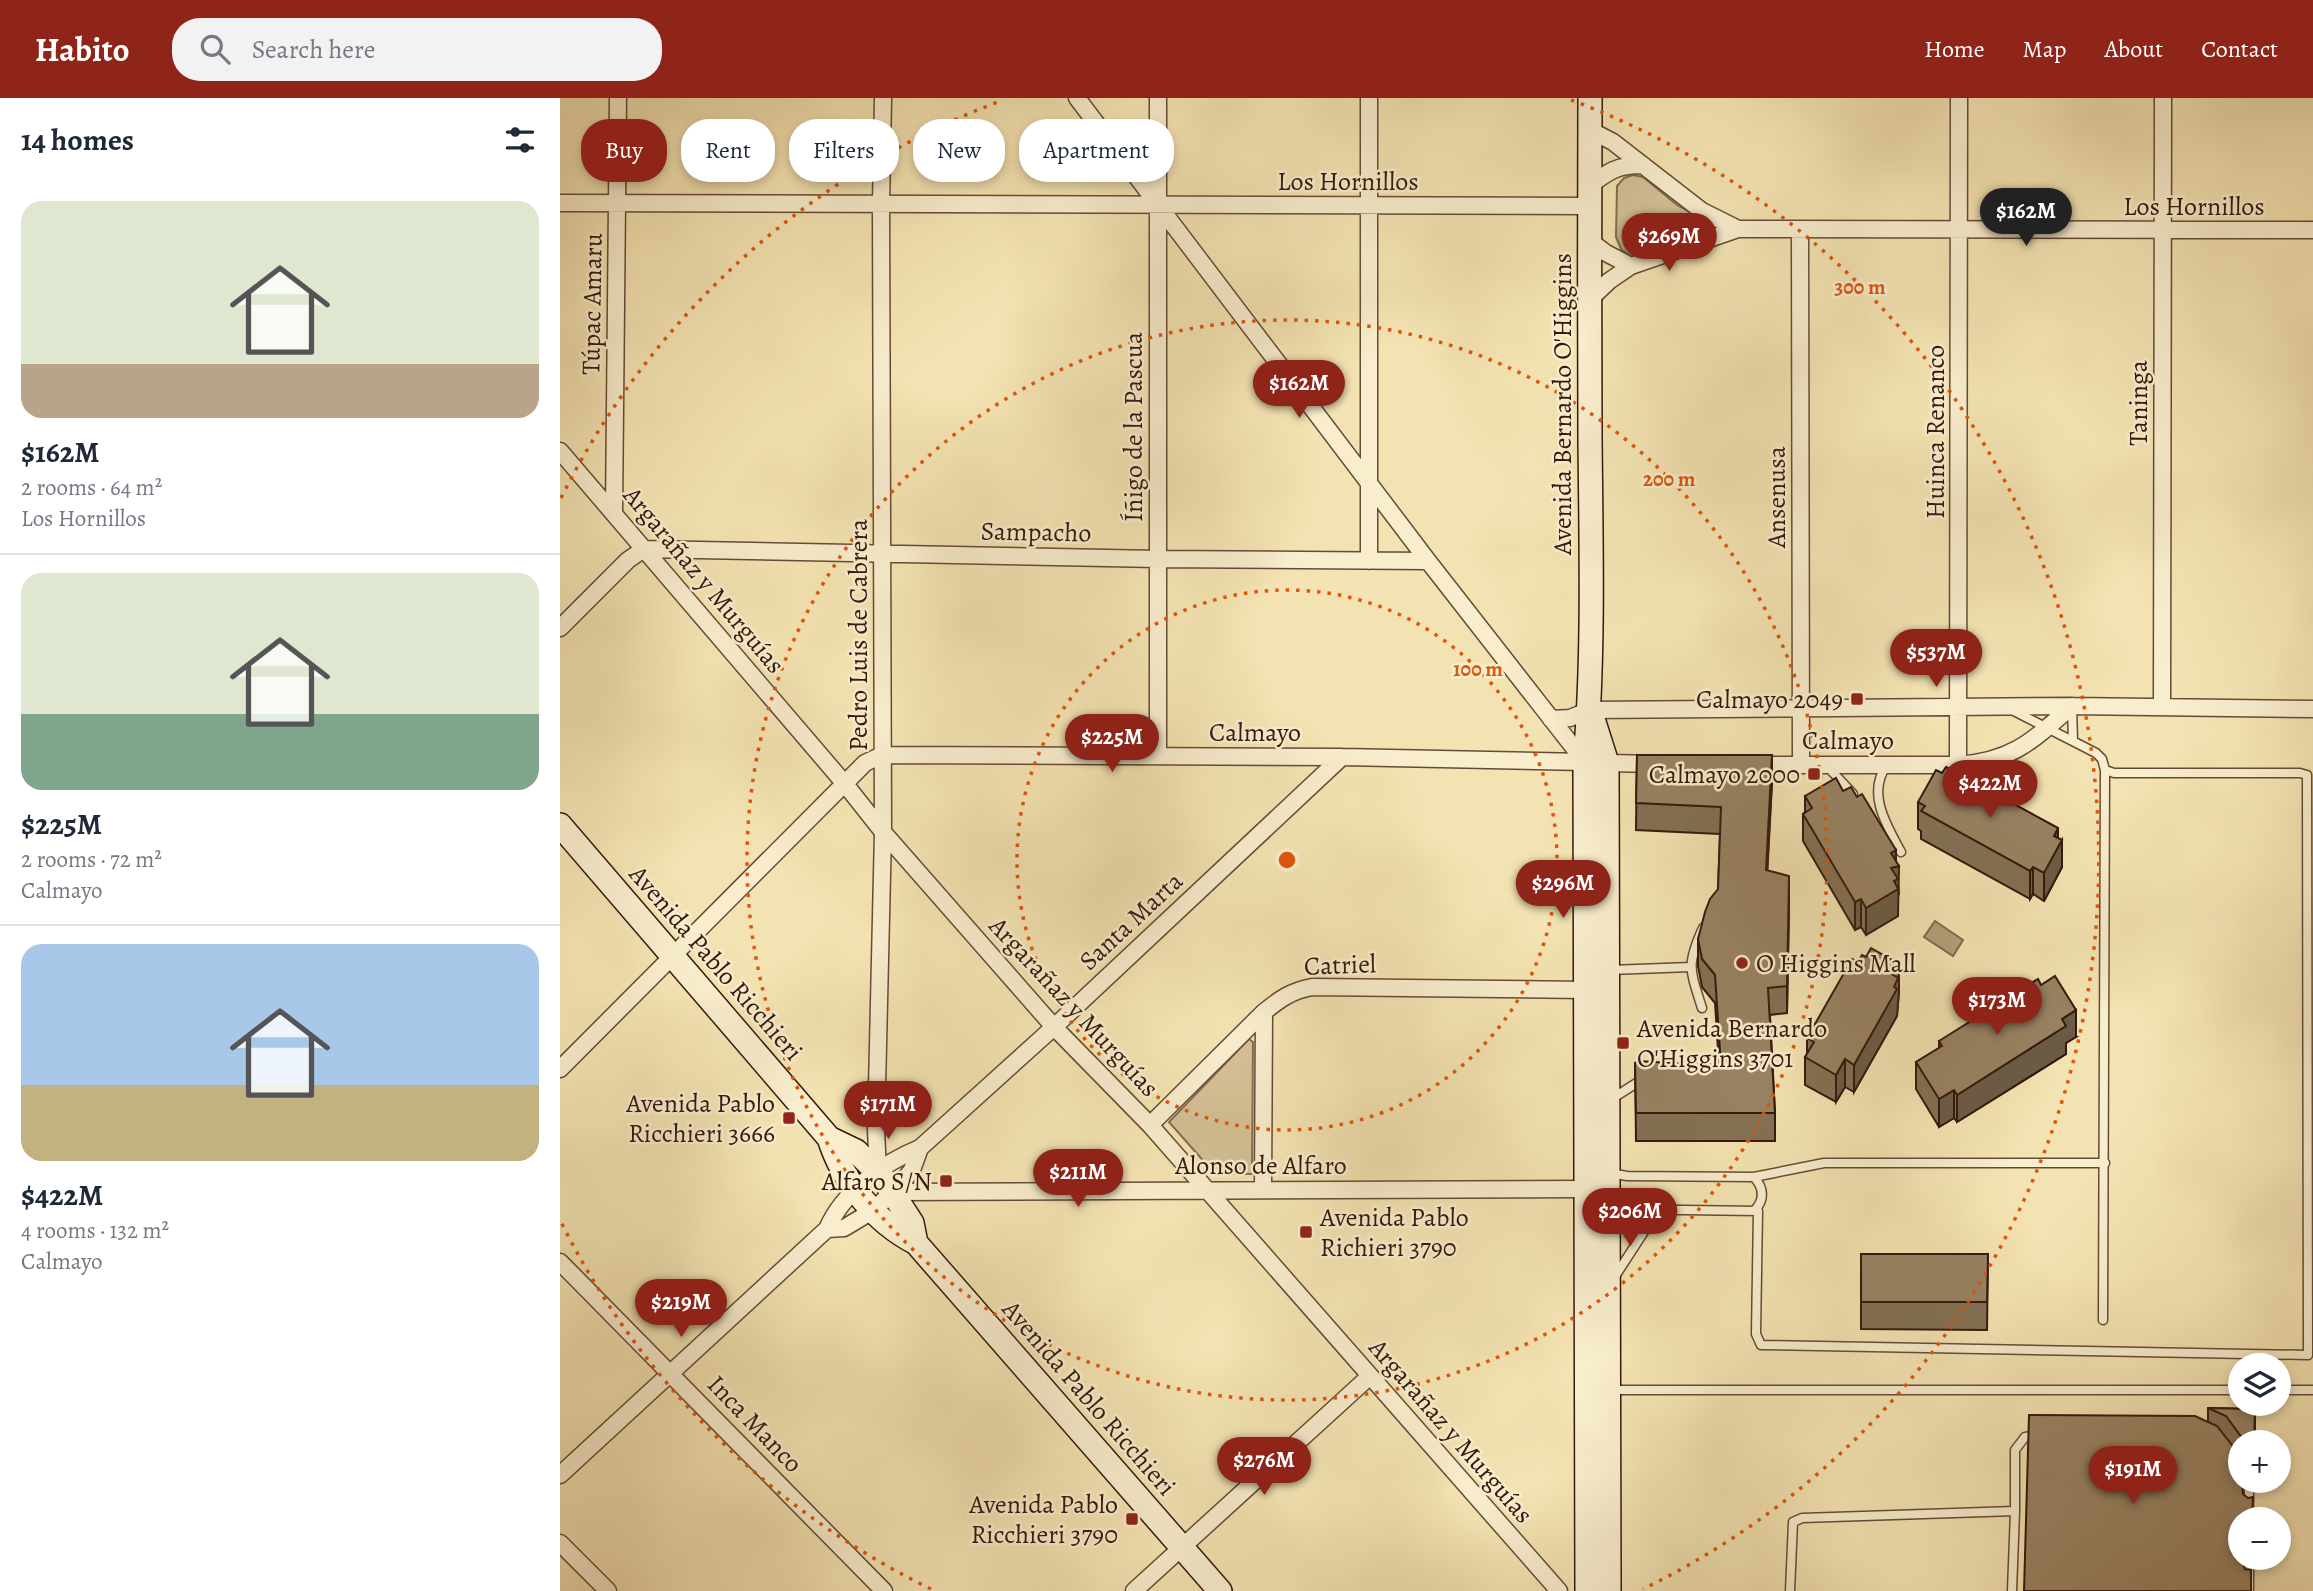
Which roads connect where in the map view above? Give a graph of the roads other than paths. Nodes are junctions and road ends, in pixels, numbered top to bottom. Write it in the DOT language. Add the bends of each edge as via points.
graph roads {
  1 [pos="618,98"];
  2 [pos="883,98"];
  3 [pos="1077,98"];
  4 [pos="1158,98"];
  5 [pos="1369,98"];
  6 [pos="1590,98"];
  7 [pos="1959,98"];
  8 [pos="2163,98"];
  9 [pos="1590,130"];
  10 [pos="1643,164"];
  11 [pos="1589,196"];
  12 [pos="560,203"];
  13 [pos="618,204"];
  14 [pos="881,204"];
  15 [pos="1156,204"];
  16 [pos="1368,205"];
  17 [pos="1738,229"];
  18 [pos="1800,229"];
  19 [pos="1960,229"];
  20 [pos="2163,230"];
  21 [pos="2313,230"];
  22 [pos="1590,240"];
  23 [pos="1631,266"];
  24 [pos="1589,300"];
  25 [pos="560,450"];
  26 [pos="1368,480"];
  27 [pos="614,511"];
  28 [pos="643,549"];
  29 [pos="883,553"];
  30 [pos="1158,559"];
  31 [pos="1369,561"];
  32 [pos="1428,561"];
  33 [pos="560,628"];
  34 [pos="2072,706"];
  35 [pos="1958,707"];
  36 [pos="2006,707"];
  37 [pos="1801,708"];
  38 [pos="2162,708"];
  39 [pos="2313,709"];
  40 [pos="1590,710"];
  41 [pos="1551,719"];
  42 [pos="2047,727"];
  43 [pos="2073,740"];
  44 [pos="882,755"];
  45 [pos="1158,756"];
  46 [pos="1342,757"];
  47 [pos="1596,763"];
  48 [pos="1679,764"];
  49 [pos="1733,764"];
  50 [pos="1801,765"];
  51 [pos="1825,765"];
  52 [pos="1887,765"];
  53 [pos="1958,765"];
  54 [pos="2105,770"];
  55 [pos="845,784"];
  56 [pos="1858,800"];
  57 [pos="1875,815"];
  58 [pos="1884,822"];
  59 [pos="560,825"];
  60 [pos="883,832"];
  61 [pos="1901,852"];
  62 [pos="1704,924"];
  63 [pos="673,954"];
  64 [pos="1691,967"];
  65 [pos="1593,977"];
  66 [pos="1702,1008"];
  67 [pos="1264,1012"];
  68 [pos="1054,1027"];
  69 [pos="560,1069"];
  70 [pos="1647,1077"];
  71 [pos="1607,1101"];
  72 [pos="1150,1125"];
  73 [pos="830,1138"];
  74 [pos="920,1148"];
  75 [pos="2105,1163"];
  76 [pos="878,1172"];
  77 [pos="1607,1172"];
  78 [pos="1754,1177"];
  79 [pos="1206,1189"];
  80 [pos="1263,1189"];
  81 [pos="856,1190"];
  82 [pos="894,1192"];
  83 [pos="1593,1202"];
  84 [pos="874,1210"];
  85 [pos="1658,1210"];
  86 [pos="1756,1211"];
  87 [pos="827,1229"];
  88 [pos="916,1243"];
  89 [pos="560,1262"];
  90 [pos="1608,1287"];
  91 [pos="2103,1320"];
  92 [pos="671,1374"];
  93 [pos="1370,1376"];
  94 [pos="1609,1390"];
  95 [pos="2228,1390"];
  96 [pos="2291,1390"];
  97 [pos="2313,1390"];
  98 [pos="2049,1435"];
  99 [pos="560,1475"];
  100 [pos="2015,1511"];
  101 [pos="560,1543"];
  102 [pos="1182,1547"];
  103 [pos="2249,1570"];
  104 [pos="608,1591"];
  105 [pos="884,1591"];
  106 [pos="1134,1591"];
  107 [pos="1220,1591"];
  108 [pos="1559,1591"];
  109 [pos="1587,1591"];
  110 [pos="1609,1591"];
  111 [pos="1790,1591"];
  112 [pos="2012,1591"];
  113 [pos="2249,1591"];
  1 -- 13 [label="street, Túpac Amaru"];
  2 -- 14 [label="street, Pedro Luis de Cabrera"];
  3 -- 15 [label="street"];
  4 -- 15 [label="street, Íñigo de la Pascua"];
  5 -- 16 [label="street"];
  6 -- 9 [label="main road, Avenida Bernardo O'Higgins"];
  7 -- 19 [label="street, Huinca Renanco"];
  8 -- 20 [label="street, Taninga"];
  9 -- 10 [label="street, Los Hornillos"];
  9 -- 11 [label="main road, Avenida Bernardo O'Higgins"];
  10 -- 11 [label="street" via="1609,171"];
  10 -- 17 [label="street, Los Hornillos" via="1702,211"];
  11 -- 16 [label="street, Los Hornillos"];
  11 -- 22 [label="main road, Avenida Bernardo O'Higgins"];
  12 -- 13 [label="street, Los Hornillos"];
  13 -- 14 [label="street, Los Hornillos"];
  13 -- 27 [label="street, Túpac Amaru"];
  14 -- 15 [label="street, Los Hornillos"];
  14 -- 29 [label="street, Pedro Luis de Cabrera"];
  15 -- 16 [label="street, Los Hornillos"];
  15 -- 26 [label="street"];
  15 -- 30 [label="street, Íñigo de la Pascua"];
  16 -- 26 [label="street"];
  17 -- 18 [label="street, Los Hornillos"];
  17 -- 23 [label="street, Los Hornillos"];
  18 -- 19 [label="street, Los Hornillos"];
  18 -- 37 [label="street, Ansenusa"];
  19 -- 20 [label="street, Los Hornillos"];
  19 -- 35 [label="street, Huinca Renanco"];
  20 -- 21 [label="street, Los Hornillos"];
  20 -- 38 [label="street, Taninga"];
  22 -- 23 [label="street"];
  22 -- 24 [label="main road, Avenida Bernardo O'Higgins"];
  23 -- 24 [label="street, Los Hornillos"];
  24 -- 40 [label="main road, Avenida Bernardo O'Higgins"];
  25 -- 27 [label="street, Argarañaz y Murguías"];
  26 -- 31 [label="street"];
  26 -- 32 [label="street"];
  27 -- 28 [label="street, Argarañaz y Murguías"];
  28 -- 29 [label="street, Sampacho"];
  28 -- 33 [label="street"];
  28 -- 55 [label="street, Argarañaz y Murguías"];
  29 -- 30 [label="street, Sampacho"];
  29 -- 44 [label="street, Pedro Luis de Cabrera"];
  30 -- 31 [label="street, Sampacho"];
  30 -- 45 [label="street, Íñigo de la Pascua"];
  31 -- 32 [label="street, Sampacho"];
  32 -- 41 [label="street"];
  34 -- 36 [label="street, Calmayo"];
  34 -- 38 [label="street, Calmayo"];
  34 -- 42 [label="street, Calmayo"];
  34 -- 43 [label="lane"];
  35 -- 36 [label="street, Calmayo"];
  35 -- 37 [label="street, Calmayo"];
  35 -- 53 [label="street, Huinca Renanco"];
  36 -- 42 [label="lane"];
  37 -- 40 [label="street, Calmayo"];
  37 -- 50 [label="street, Ansenusa"];
  38 -- 39 [label="street, Calmayo"];
  40 -- 41 [label="street, Calmayo"];
  40 -- 47 [label="main road, Avenida Bernardo O'Higgins"];
  41 -- 47 [label="street"];
  42 -- 43 [label="lane"];
  42 -- 53 [label="street, Calmayo" via="2026,746 2001,758"];
  43 -- 54 [label="lane" via="2096,753"];
  44 -- 45 [label="street, Calmayo"];
  44 -- 55 [label="street"];
  44 -- 60 [label="street, Pedro Luis de Cabrera"];
  45 -- 46 [label="street, Calmayo"];
  46 -- 47 [label="street, Calmayo"];
  46 -- 68 [label="street, Santa Marta"];
  47 -- 48 [label="street, Calmayo"];
  47 -- 65 [label="main road, Avenida Bernardo O'Higgins"];
  49 -- 50 [label="street, Calmayo"];
  50 -- 51 [label="street, Calmayo"];
  51 -- 52 [label="street, Calmayo"];
  51 -- 56 [label="lane"];
  52 -- 53 [label="street, Calmayo"];
  52 -- 58 [label="lane" via="1878,789"];
  54 -- 75 [label="lane"];
  54 -- 86 [label="lane" via="2307,775 2308,1355 1761,1345 1756,1334"];
  55 -- 60 [label="street, Argarañaz y Murguías"];
  55 -- 63 [label="street"];
  57 -- 58 [label="lane"];
  58 -- 61 [label="lane"];
  59 -- 63 [label="main road, Avenida Pablo Ricchieri"];
  60 -- 68 [label="street, Argarañaz y Murguías"];
  60 -- 76 [label="street, Pedro Luis de Cabrera"];
  62 -- 64 [label="lane"];
  63 -- 69 [label="street"];
  63 -- 73 [label="main road, Avenida Pablo Ricchieri"];
  64 -- 65 [label="lane"];
  64 -- 66 [label="lane"];
  65 -- 67 [label="street, Catriel" via="1312,987 1287,994"];
  65 -- 71 [label="main road, Avenida Bernardo O'Higgins"];
  65 -- 83 [label="main road, Avenida Bernardo O'Higgins"];
  67 -- 72 [label="street, Catriel"];
  67 -- 80 [label="street"];
  68 -- 72 [label="street, Argarañaz y Murguías"];
  68 -- 74 [label="street, Santa Marta"];
  70 -- 71 [label="lane"];
  71 -- 77 [label="main road, Avenida Bernardo O'Higgins"];
  72 -- 79 [label="street, Argarañaz y Murguías"];
  73 -- 76 [label="main road, Avenida Pablo Ricchieri" via="856,1151"];
  73 -- 81 [label="main road, Avenida Pablo Ricchieri" via="836,1161"];
  74 -- 76 [label="street, Santa Marta"];
  74 -- 82 [label="street, Santa Marta" via="912,1170"];
  75 -- 78 [label="lane" via="1824,1163"];
  75 -- 91 [label="lane"];
  76 -- 81 [label="street, Santa Marta"];
  76 -- 82 [label="main road, Avenida Pablo Ricchieri"];
  77 -- 78 [label="lane"];
  77 -- 83 [label="main road, Avenida Bernardo O'Higgins"];
  78 -- 86 [label="lane" via="1763,1194"];
  79 -- 80 [label="street, Alonso de Alfaro"];
  79 -- 82 [label="street, Alonso de Alfaro"];
  79 -- 93 [label="street, Argarañaz y Murguías"];
  80 -- 83 [label="street, Alonso de Alfaro"];
  81 -- 84 [label="main road, Avenida Pablo Ricchieri"];
  81 -- 87 [label="street, Santa Marta" via="841,1203"];
  82 -- 84 [label="street, Santa Marta"];
  82 -- 88 [label="main road, Avenida Pablo Ricchieri" via="912,1223"];
  83 -- 85 [label="lane"];
  83 -- 90 [label="main road, Avenida Bernardo O'Higgins"];
  83 -- 109 [label="main road, Avenida Bernardo O'Higgins"];
  84 -- 87 [label="street, Santa Marta" via="844,1228"];
  84 -- 88 [label="main road, Avenida Pablo Ricchieri" via="896,1233"];
  85 -- 86 [label="lane"];
  85 -- 90 [label="lane"];
  87 -- 92 [label="street, Santa Marta"];
  88 -- 102 [label="main road, Avenida Pablo Ricchieri"];
  89 -- 92 [label="street, Inca Manco"];
  90 -- 94 [label="main road, Avenida Bernardo O'Higgins"];
  92 -- 99 [label="street, Santa Marta"];
  92 -- 105 [label="street, Inca Manco"];
  93 -- 102 [label="street"];
  93 -- 108 [label="street, Argarañaz y Murguías"];
  94 -- 95 [label="lane"];
  94 -- 110 [label="main road, Avenida Bernardo O'Higgins"];
  96 -- 97 [label="lane"];
  98 -- 100 [label="lane" via="2025,1437 2015,1450"];
  100 -- 111 [label="lane" via="1802,1518 1793,1522"];
  100 -- 112 [label="lane"];
  101 -- 104 [label="street"];
  102 -- 106 [label="street"];
  102 -- 107 [label="main road, Avenida Pablo Ricchieri"];
  103 -- 113 [label="lane"];
}
